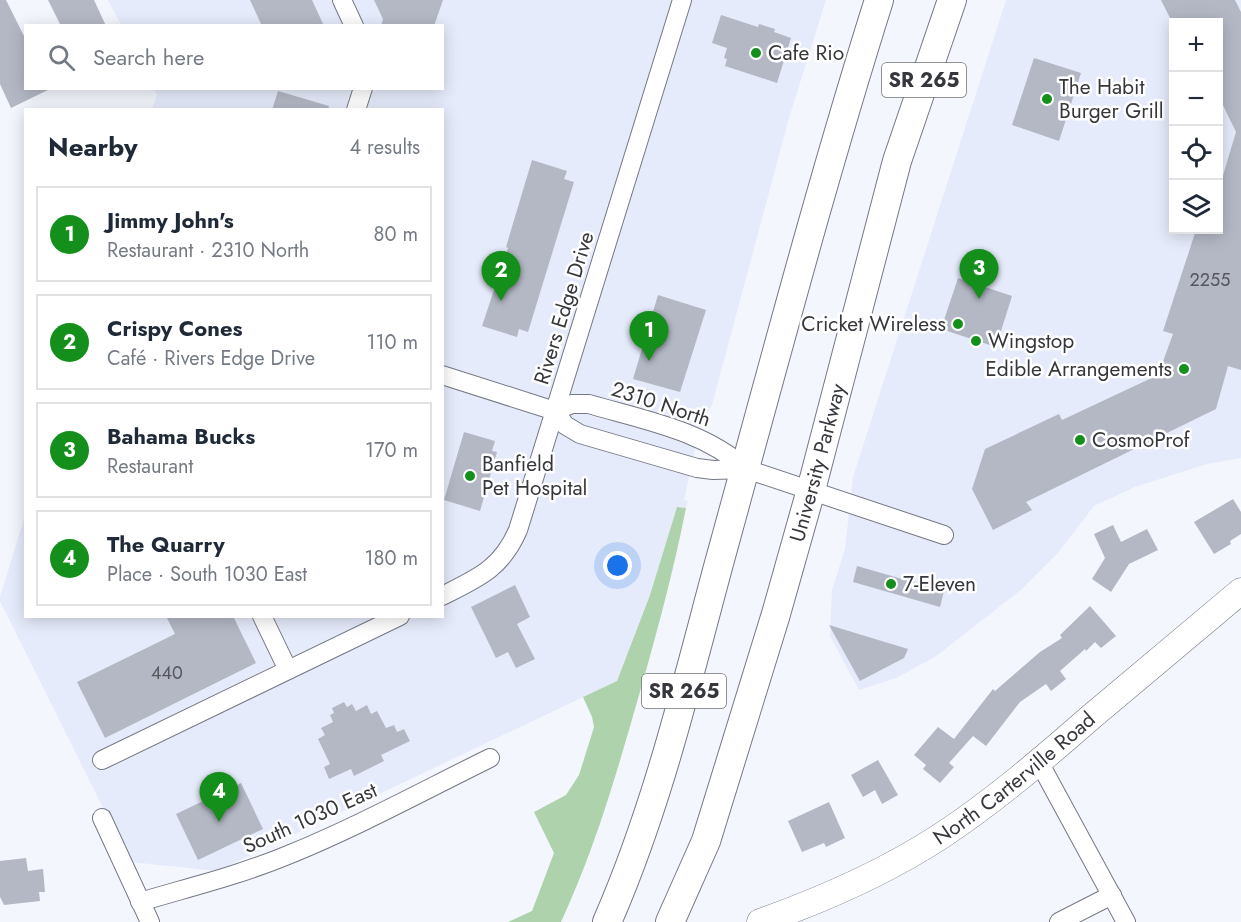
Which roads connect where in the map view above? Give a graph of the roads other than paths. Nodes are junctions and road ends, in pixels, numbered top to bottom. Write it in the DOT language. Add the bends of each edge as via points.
graph roads {
  1 [pos="342,0"];
  2 [pos="682,0"];
  3 [pos="879,0"];
  4 [pos="952,0"];
  5 [pos="353,24"];
  6 [pos="362,90"];
  7 [pos="358,108"];
  8 [pos="444,376"];
  9 [pos="555,411"];
  10 [pos="746,469"];
  11 [pos="811,490"];
  12 [pos="944,535"];
  13 [pos="1241,591"];
  14 [pos="444,595"];
  15 [pos="263,618"];
  16 [pos="393,620"];
  17 [pos="288,670"];
  18 [pos="490,758"];
  19 [pos="102,760"];
  20 [pos="1039,762"];
  21 [pos="102,818"];
  22 [pos="1112,895"];
  23 [pos="140,902"];
  24 [pos="150,922"];
  25 [pos="608,922"];
  26 [pos="670,922"];
  27 [pos="760,922"];
  28 [pos="1059,922"];
  29 [pos="1126,922"];
  1 -- 5 [label="street"];
  2 -- 9 [label="street, Rivers Edge Drive"];
  3 -- 10 [label="main road, SR 265" via="827,172"];
  4 -- 11 [label="main road, University Parkway / SR 265" via="897,161"];
  6 -- 7 [label="street"];
  8 -- 9 [label="street, 2310 North"];
  9 -- 10 [label="street, 2310 North" via="565,425 580,434 697,468"];
  9 -- 10 [label="street, 2310 North" via="572,404 589,404 690,434 720,448"];
  9 -- 14 [label="street, Rivers Edge Drive" via="508,550 488,573"];
  10 -- 11 [label="street, 2310 North"];
  10 -- 25 [label="main road, SR 265" via="658,783"];
  11 -- 12 [label="street, 2310 North"];
  11 -- 26 [label="main road, University Parkway / SR 265" via="706,841"];
  13 -- 20 [label="street, North Carterville Road"];
  15 -- 17 [label="street"];
  16 -- 17 [label="street"];
  17 -- 19 [label="street"];
  18 -- 23 [label="street, South 1030 East" via="294,853"];
  20 -- 22 [label="street"];
  20 -- 27 [label="street, North Carterville Road" via="939,837 867,878"];
  21 -- 23 [label="street"];
  22 -- 28 [label="street"];
  22 -- 29 [label="street"];
  23 -- 24 [label="street"];
}
